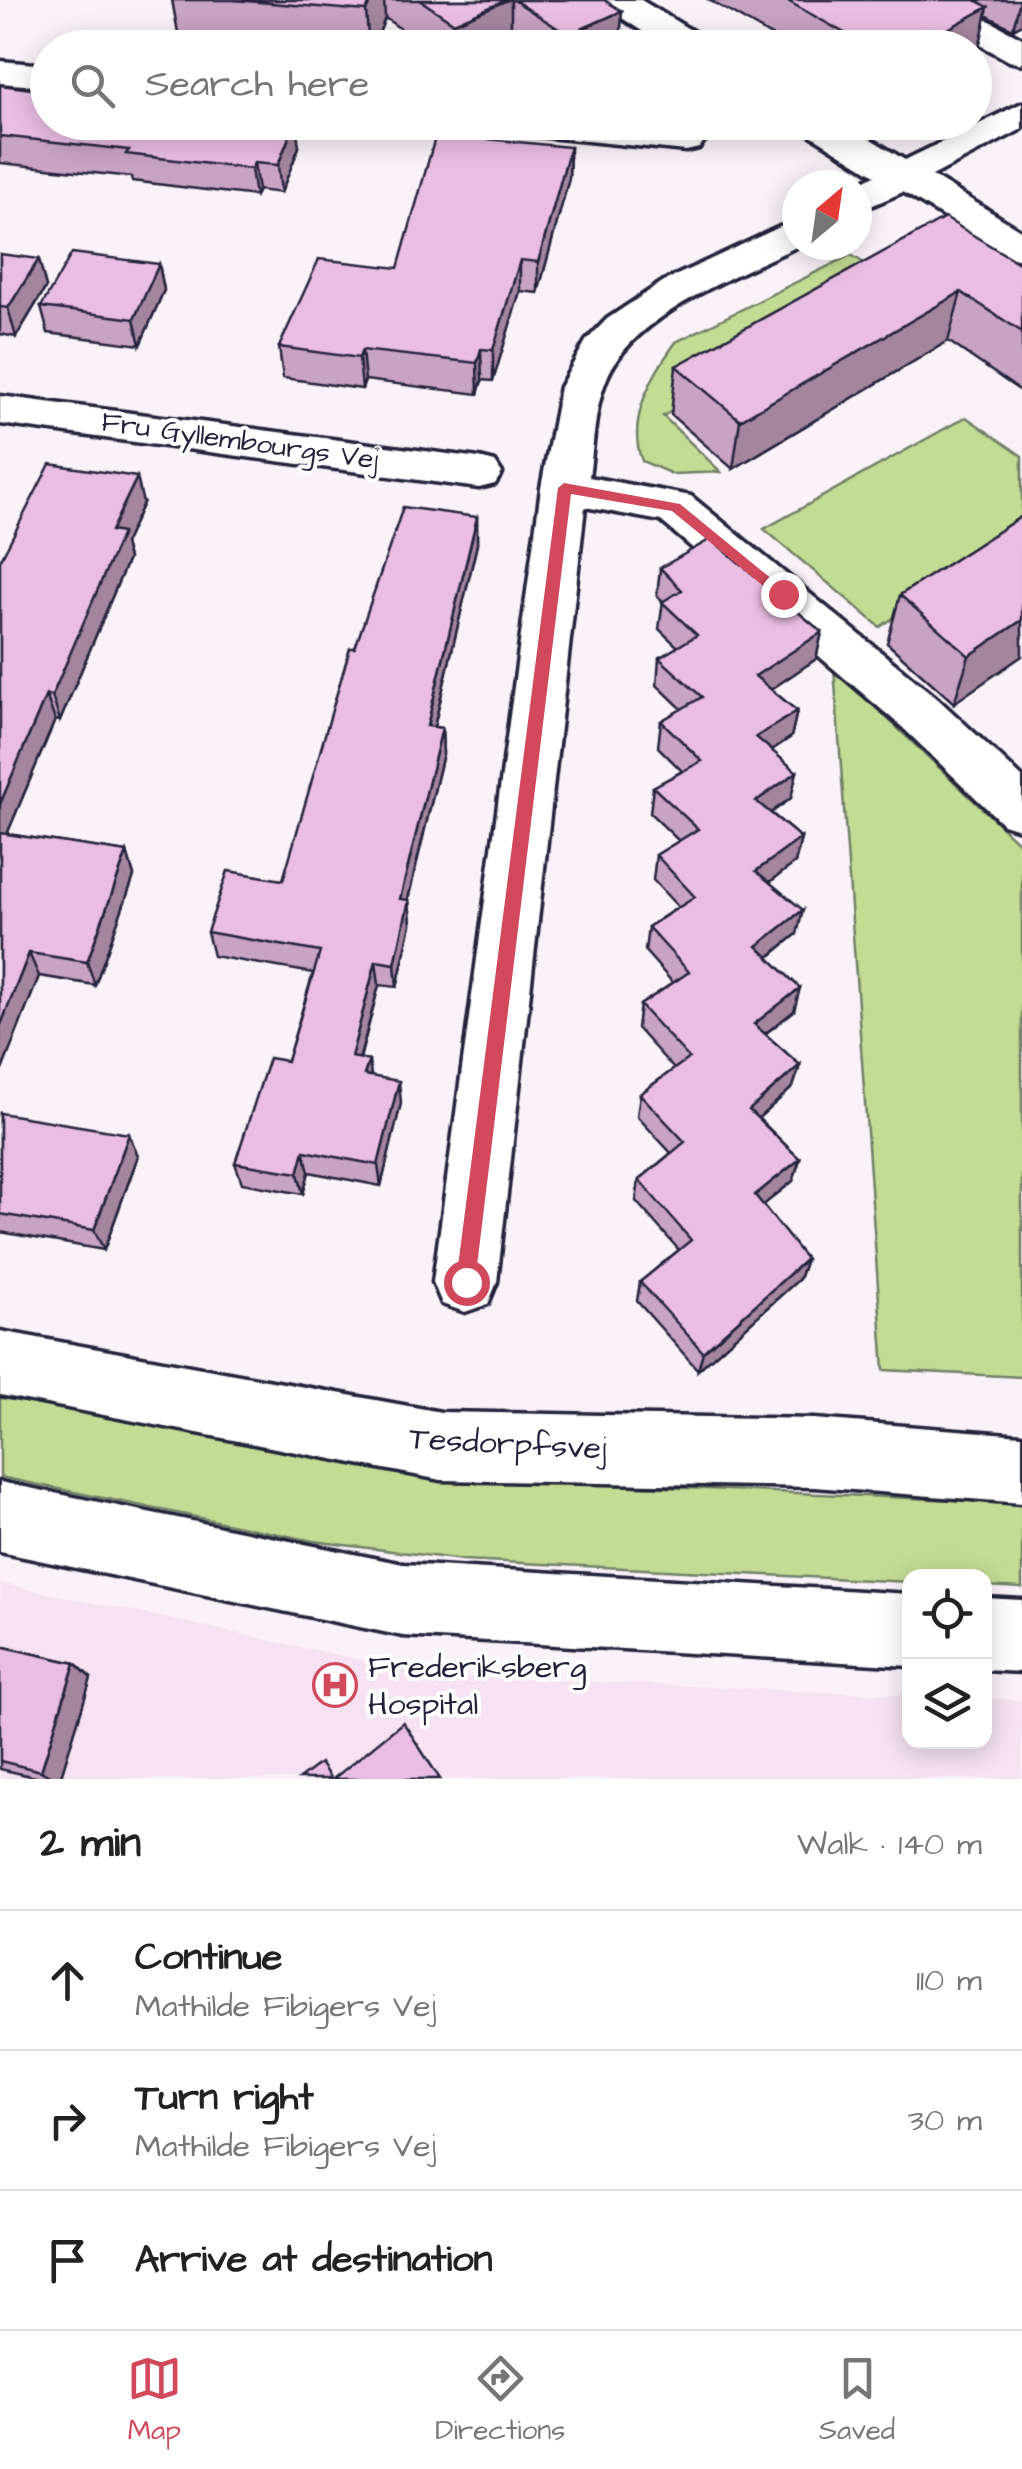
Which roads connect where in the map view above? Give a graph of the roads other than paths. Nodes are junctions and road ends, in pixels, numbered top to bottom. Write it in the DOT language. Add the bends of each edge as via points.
graph roads {
  1 [pos="617,0"];
  2 [pos="925,0"];
  3 [pos="665,30"];
  4 [pos="980,30"];
  5 [pos="992,37"];
  6 [pos="1022,53"];
  7 [pos="0,72"];
  8 [pos="30,74"];
  9 [pos="1022,114"];
  10 [pos="992,130"];
  11 [pos="845,140"];
  12 [pos="972,140"];
  13 [pos="903,176"];
  14 [pos="872,192"];
  15 [pos="782,239"];
  16 [pos="1022,248"];
  17 [pos="0,410"];
  18 [pos="479,473"];
  19 [pos="564,488"];
  20 [pos="1022,809"];
  21 [pos="466,1282"];
  22 [pos="0,1362"];
  23 [pos="1022,1469"];
  24 [pos="0,1517"];
  25 [pos="902,1630"];
  26 [pos="992,1634"];
  27 [pos="1022,1636"];
  1 -- 3 [label="street"];
  2 -- 4 [label="street"];
  5 -- 6 [label="street"];
  7 -- 8 [label="street"];
  9 -- 10 [label="street"];
  11 -- 13 [label="street"];
  12 -- 13 [label="street"];
  13 -- 14 [label="street"];
  13 -- 16 [label="street"];
  15 -- 19 [label="street" via="614,332 586,376"];
  17 -- 18 [label="street, Fru Gyllembourgs Vej"];
  19 -- 20 [label="street" via="676,507 920,713"];
  19 -- 21 [label="street"];
  22 -- 23 [label="street, Tesdorpfsvej" via="441,1446 814,1454"];
  24 -- 25 [label="street" via="403,1600"];
  26 -- 27 [label="street"];
}
